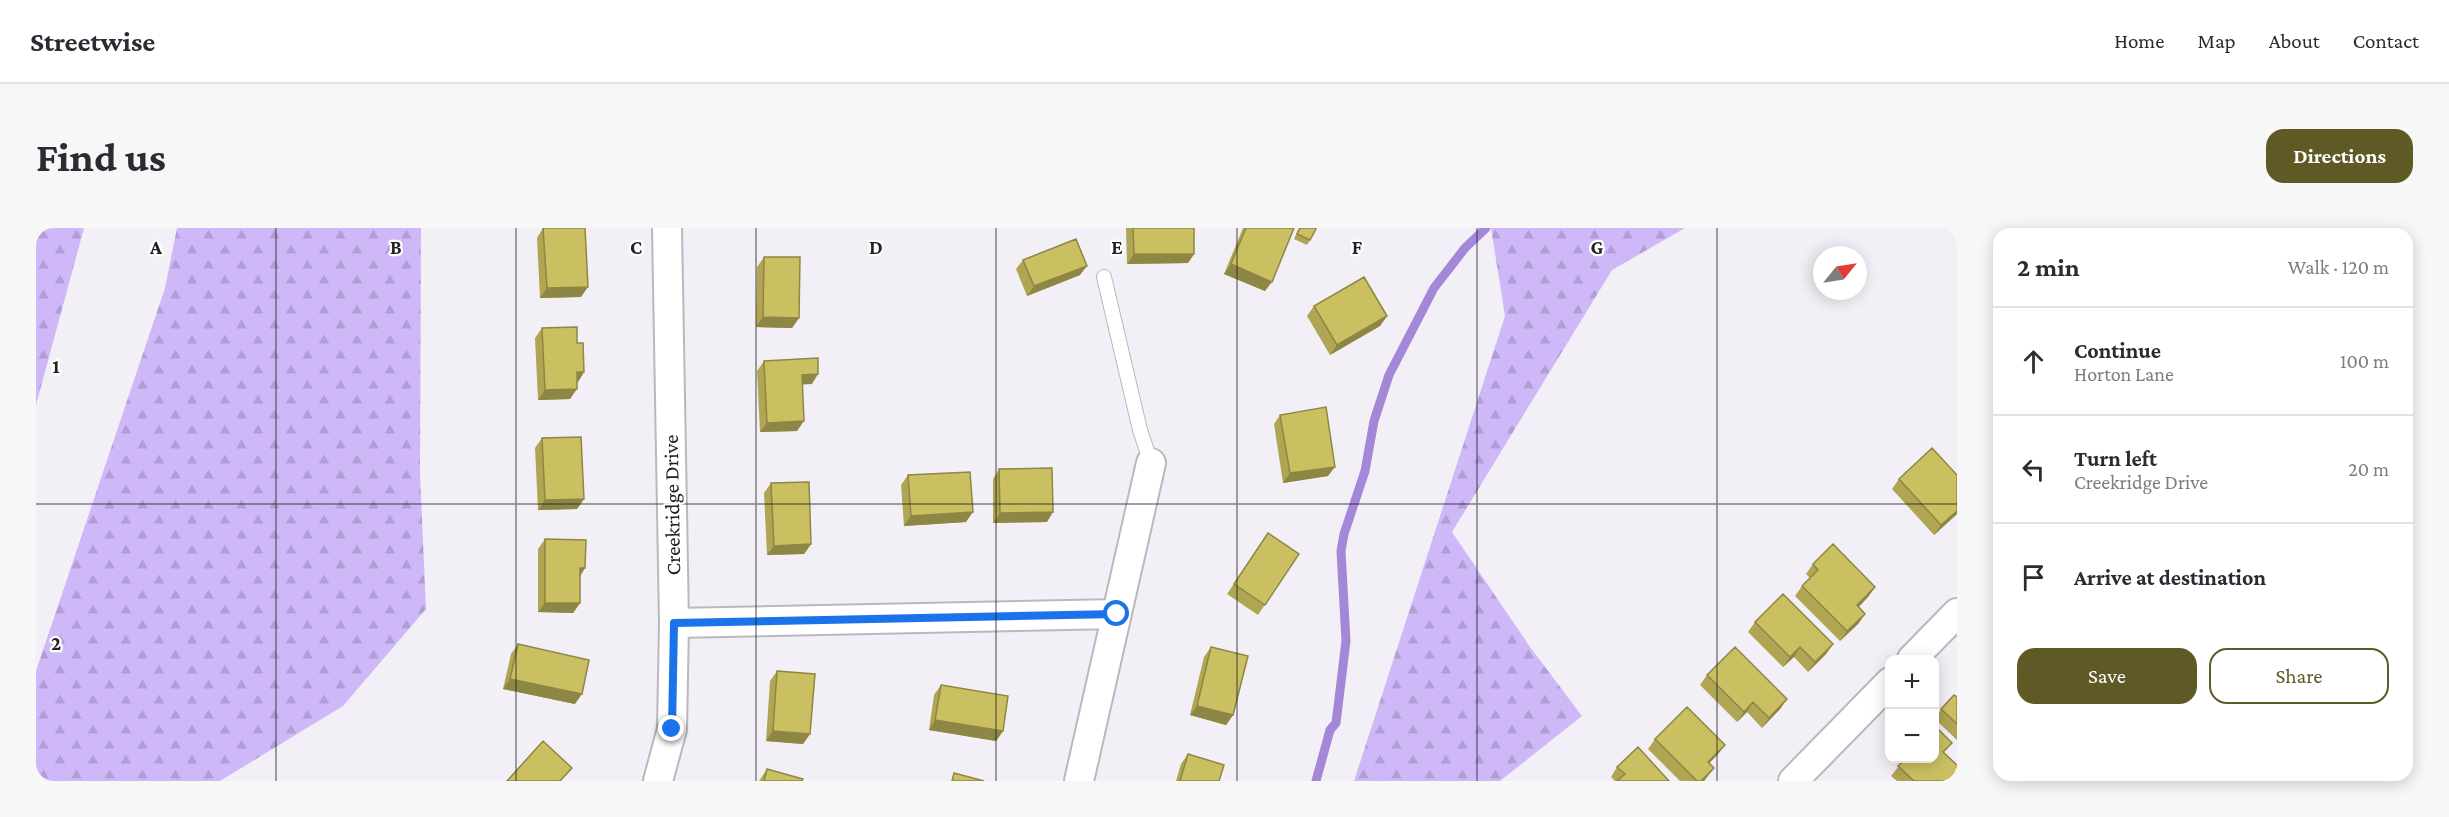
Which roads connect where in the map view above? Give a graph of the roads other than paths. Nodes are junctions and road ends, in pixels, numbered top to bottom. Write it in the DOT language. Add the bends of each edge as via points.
graph roads {
  1 [pos="667,228"];
  2 [pos="1104,278"];
  3 [pos="1151,463"];
  4 [pos="1957,613"];
  5 [pos="1117,614"];
  6 [pos="674,623"];
  7 [pos="1917,655"];
  8 [pos="1885,687"];
  9 [pos="658,781"];
  10 [pos="1079,781"];
  11 [pos="1793,781"];
  1 -- 6 [label="street, Creekridge Drive"];
  2 -- 3 [label="lane"];
  3 -- 5 [label="street"];
  4 -- 7 [label="street"];
  5 -- 6 [label="street"];
  5 -- 10 [label="street"];
  6 -- 9 [label="street, Creekridge Drive" via="672,729"];
  8 -- 11 [label="street"];
}
